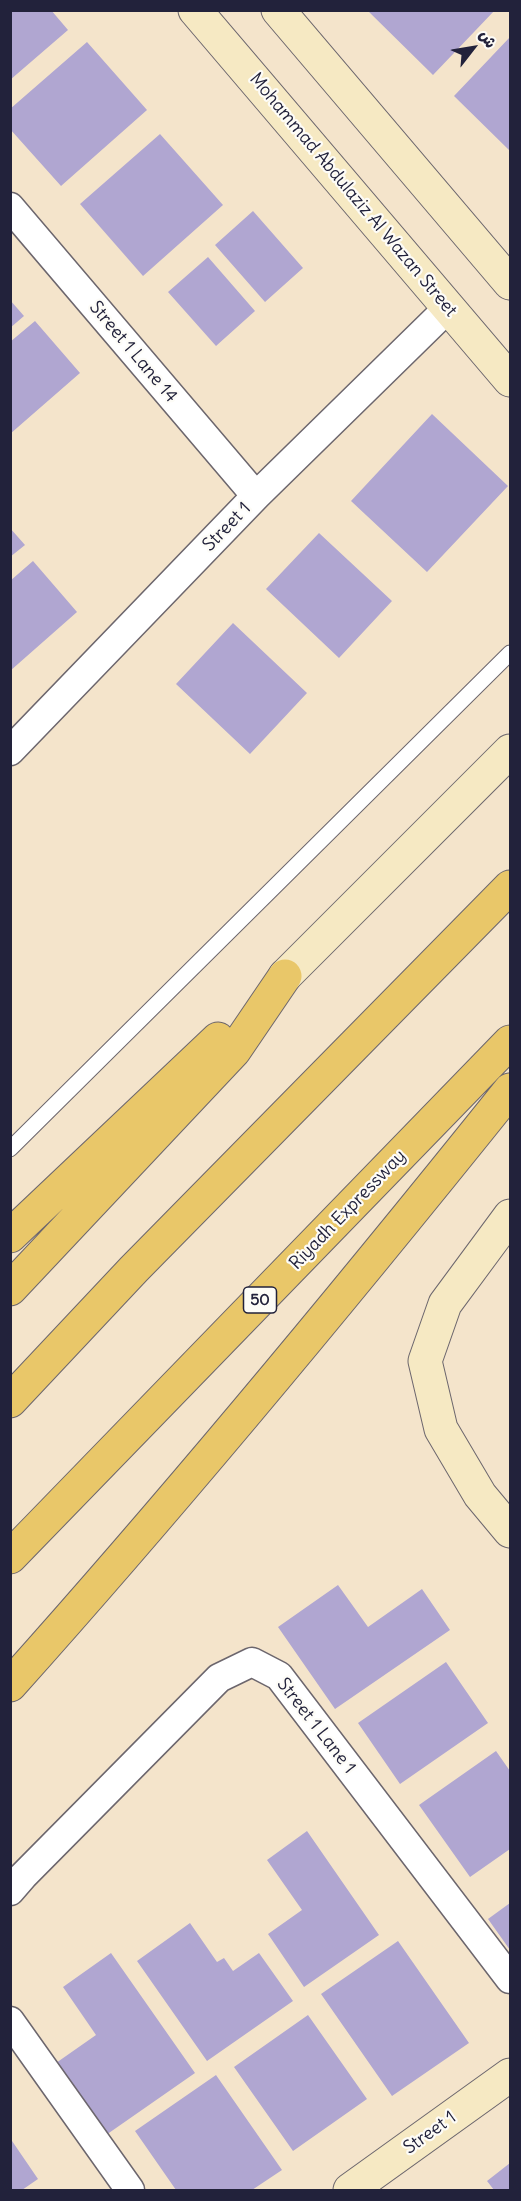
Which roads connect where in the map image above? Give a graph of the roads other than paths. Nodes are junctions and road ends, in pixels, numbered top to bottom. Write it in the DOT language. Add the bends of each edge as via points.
graph roads {
  1 [pos="195,10"];
  2 [pos="278,10"];
  3 [pos="10,207"];
  4 [pos="510,284"];
  5 [pos="448,308"];
  6 [pos="510,380"];
  7 [pos="256,496"];
  8 [pos="510,653"];
  9 [pos="10,751"];
  10 [pos="510,751"];
  11 [pos="510,887"];
  12 [pos="285,976"];
  13 [pos="510,1042"];
  14 [pos="510,1090"];
  15 [pos="10,1149"];
  16 [pos="510,1216"];
  17 [pos="10,1236"];
  18 [pos="134,1269"];
  19 [pos="10,1289"];
  20 [pos="10,1389"];
  21 [pos="10,1401"];
  22 [pos="510,1531"];
  23 [pos="10,1557"];
  24 [pos="10,1685"];
  25 [pos="10,1891"];
  26 [pos="510,1979"];
  27 [pos="10,2021"];
  28 [pos="510,2075"];
  29 [pos="130,2190"];
  30 [pos="350,2190"];
  1 -- 5 [label="street, Mohammad Abdulaziz Al Wazan Street"];
  2 -- 4 [label="street"];
  3 -- 7 [label="street, Street 1 Lane 14"];
  5 -- 6 [label="street, Mohammad Abdulaziz Al Wazan Street"];
  5 -- 7 [label="street, Street 1"];
  7 -- 9 [label="street, Street 1"];
  8 -- 15 [label="lane"];
  10 -- 12 [label="street"];
  11 -- 18 [label="highway"];
  12 -- 17 [label="highway"];
  12 -- 19 [label="highway" via="234,1052"];
  13 -- 23 [label="highway, Riyadh Expressway / 50"];
  14 -- 24 [label="highway" via="349,1292"];
  16 -- 22 [label="street" via="445,1304 425,1361 441,1429 480,1495"];
  18 -- 20 [label="highway"];
  18 -- 21 [label="highway"];
  25 -- 26 [label="street, Street 1 Lane 1" via="219,1678 252,1662 279,1676"];
  27 -- 29 [label="street"];
  28 -- 30 [label="street, Street 1"];
}
